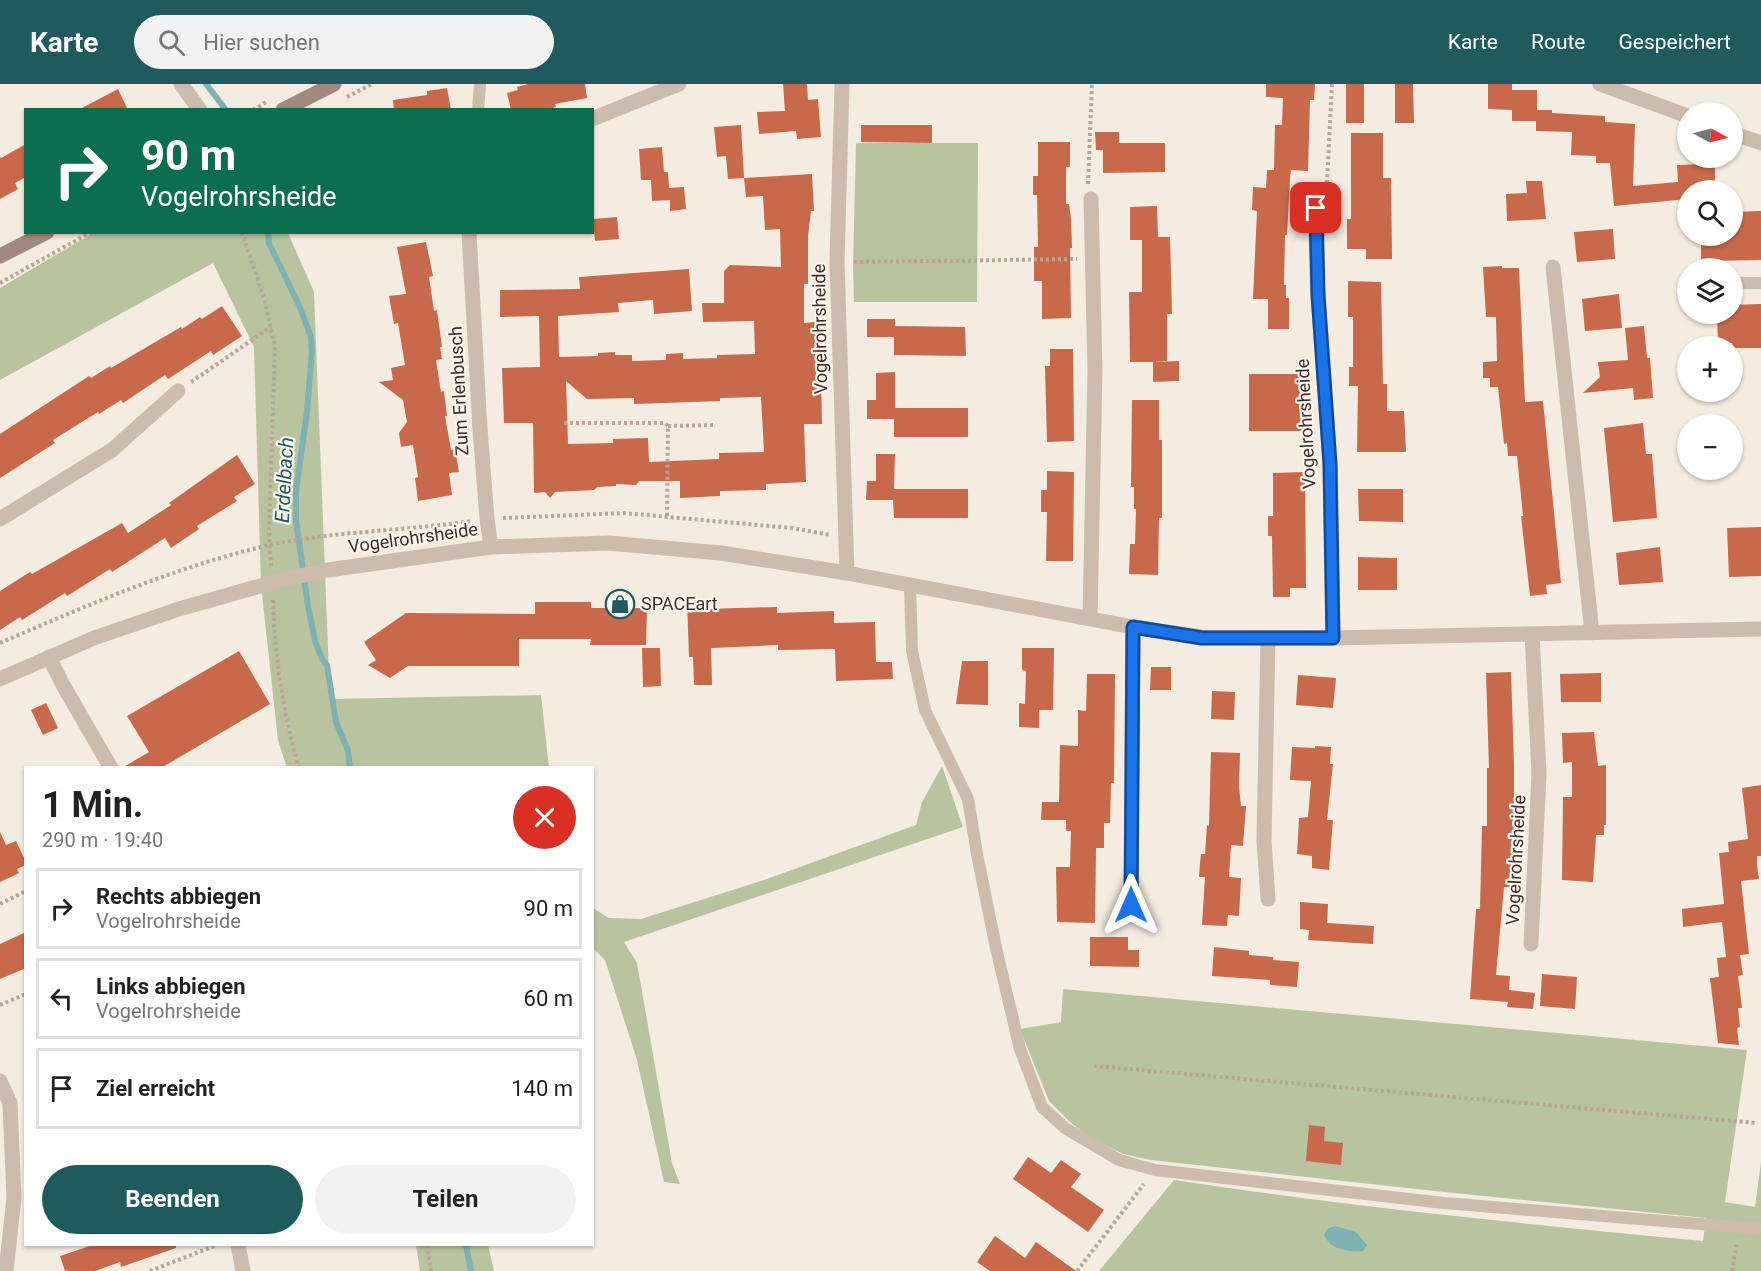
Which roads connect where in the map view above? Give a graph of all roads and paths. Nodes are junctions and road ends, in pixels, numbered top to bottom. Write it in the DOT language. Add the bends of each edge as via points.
graph roads {
  1 [pos="181,84"];
  2 [pos="334,84"];
  3 [pos="480,84"];
  4 [pos="679,84"];
  5 [pos="842,84"];
  6 [pos="1092,84"];
  7 [pos="1332,84"];
  8 [pos="1600,84"];
  9 [pos="199,108"];
  10 [pos="287,108"];
  11 [pos="478,108"];
  12 [pos="1677,112"];
  13 [pos="594,117"];
  14 [pos="1743,137"];
  15 [pos="1761,143"];
  16 [pos="1091,199"];
  17 [pos="1316,208"];
  18 [pos="43,234"];
  19 [pos="87,234"];
  20 [pos="243,234"];
  21 [pos="469,234"];
  22 [pos="0,256"];
  23 [pos="1093,259"];
  24 [pos="837,262"];
  25 [pos="1553,267"];
  26 [pos="0,283"];
  27 [pos="1743,283"];
  28 [pos="1761,283"];
  29 [pos="271,327"];
  30 [pos="178,391"];
  31 [pos="564,423"];
  32 [pos="716,424"];
  33 [pos="668,426"];
  34 [pos="667,518"];
  35 [pos="0,519"];
  36 [pos="487,519"];
  37 [pos="846,538"];
  38 [pos="269,545"];
  39 [pos="491,547"];
  40 [pos="848,573"];
  41 [pos="277,581"];
  42 [pos="910,585"];
  43 [pos="1090,618"];
  44 [pos="1133,627"];
  45 [pos="1761,629"];
  46 [pos="1592,633"];
  47 [pos="1532,634"];
  48 [pos="1268,638"];
  49 [pos="1333,638"];
  50 [pos="0,643"];
  51 [pos="49,657"];
  52 [pos="0,679"];
  53 [pos="110,766"];
  54 [pos="299,766"];
  55 [pos="24,892"];
  56 [pos="1268,899"];
  57 [pos="0,904"];
  58 [pos="1131,905"];
  59 [pos="1531,944"];
  60 [pos="24,995"];
  61 [pos="0,1005"];
  62 [pos="1094,1065"];
  63 [pos="0,1080"];
  64 [pos="24,1099"];
  65 [pos="10,1103"];
  66 [pos="1756,1123"];
  67 [pos="1155,1170"];
  68 [pos="1739,1227"];
  69 [pos="1761,1228"];
  70 [pos="214,1246"];
  71 [pos="238,1246"];
  72 [pos="427,1246"];
  73 [pos="6,1271"];
  74 [pos="150,1271"];
  75 [pos="243,1271"];
  76 [pos="431,1271"];
  77 [pos="1077,1271"];
  78 [pos="1732,1271"];
  1 -- 9 [label="street"];
  2 -- 10 [label="main road"];
  3 -- 11 [label="lane"];
  4 -- 13 [label="street"];
  5 -- 24 [label="street, Vogelrohrsheide"];
  6 -- 16 [label="path" via="1088,188"];
  7 -- 17 [label="path" via="1328,183"];
  8 -- 12 [label="street"];
  14 -- 15 [label="street"];
  16 -- 23 [label="street"];
  17 -- 49 [label="street, Vogelrohrsheide" via="1330,464"];
  18 -- 22 [label="main road"];
  19 -- 26 [label="path"];
  20 -- 29 [label="path"];
  21 -- 36 [label="street, Zum Erlenbusch"];
  23 -- 24 [label="path"];
  23 -- 43 [label="street"];
  24 -- 37 [label="street, Vogelrohrsheide"];
  25 -- 46 [label="street"];
  27 -- 28 [label="lane"];
  29 -- 30 [label="path"];
  29 -- 38 [label="path" via="275,346"];
  30 -- 35 [label="street" via="112,450"];
  31 -- 33 [label="path"];
  32 -- 33 [label="path"];
  33 -- 34 [label="path"];
  34 -- 36 [label="path" via="624,513"];
  34 -- 37 [label="path" via="792,528"];
  36 -- 38 [label="path"];
  36 -- 39 [label="street, Zum Erlenbusch"];
  37 -- 40 [label="street, Vogelrohrsheide"];
  38 -- 41 [label="path"];
  38 -- 50 [label="path" via="105,597"];
  39 -- 40 [label="street, Vogelrohrsheide" via="608,543 721,554"];
  39 -- 41 [label="street, Vogelrohrsheide"];
  40 -- 42 [label="street, Vogelrohrsheide"];
  41 -- 51 [label="street, Vogelrohrsheide" via="179,609"];
  41 -- 54 [label="path" via="274,630 281,688"];
  42 -- 43 [label="street, Vogelrohrsheide"];
  42 -- 67 [label="lane" via="912,651 925,710 968,799 996,948 1020,1049 1038,1098 1053,1119 1089,1143 1119,1160"];
  43 -- 44 [label="street, Vogelrohrsheide"];
  44 -- 48 [label="street, Vogelrohrsheide" via="1202,638"];
  44 -- 58 [label="street"];
  45 -- 46 [label="street, Vogelrohrsheide"];
  46 -- 47 [label="street, Vogelrohrsheide"];
  47 -- 49 [label="street, Vogelrohrsheide"];
  47 -- 59 [label="street, Vogelrohrsheide" via="1539,772"];
  48 -- 49 [label="street, Vogelrohrsheide"];
  48 -- 56 [label="street" via="1264,841"];
  51 -- 52 [label="street, Vogelrohrsheide"];
  51 -- 53 [label="street"];
  55 -- 57 [label="path"];
  60 -- 61 [label="path"];
  62 -- 66 [label="path"];
  63 -- 65 [label="street"];
  64 -- 65 [label="street"];
  65 -- 73 [label="street" via="14,1198"];
  67 -- 68 [label="lane" via="1444,1203"];
  67 -- 77 [label="path"];
  68 -- 69 [label="lane"];
  68 -- 78 [label="path"];
  70 -- 74 [label="path"];
  71 -- 75 [label="street"];
  72 -- 76 [label="path"];
}
